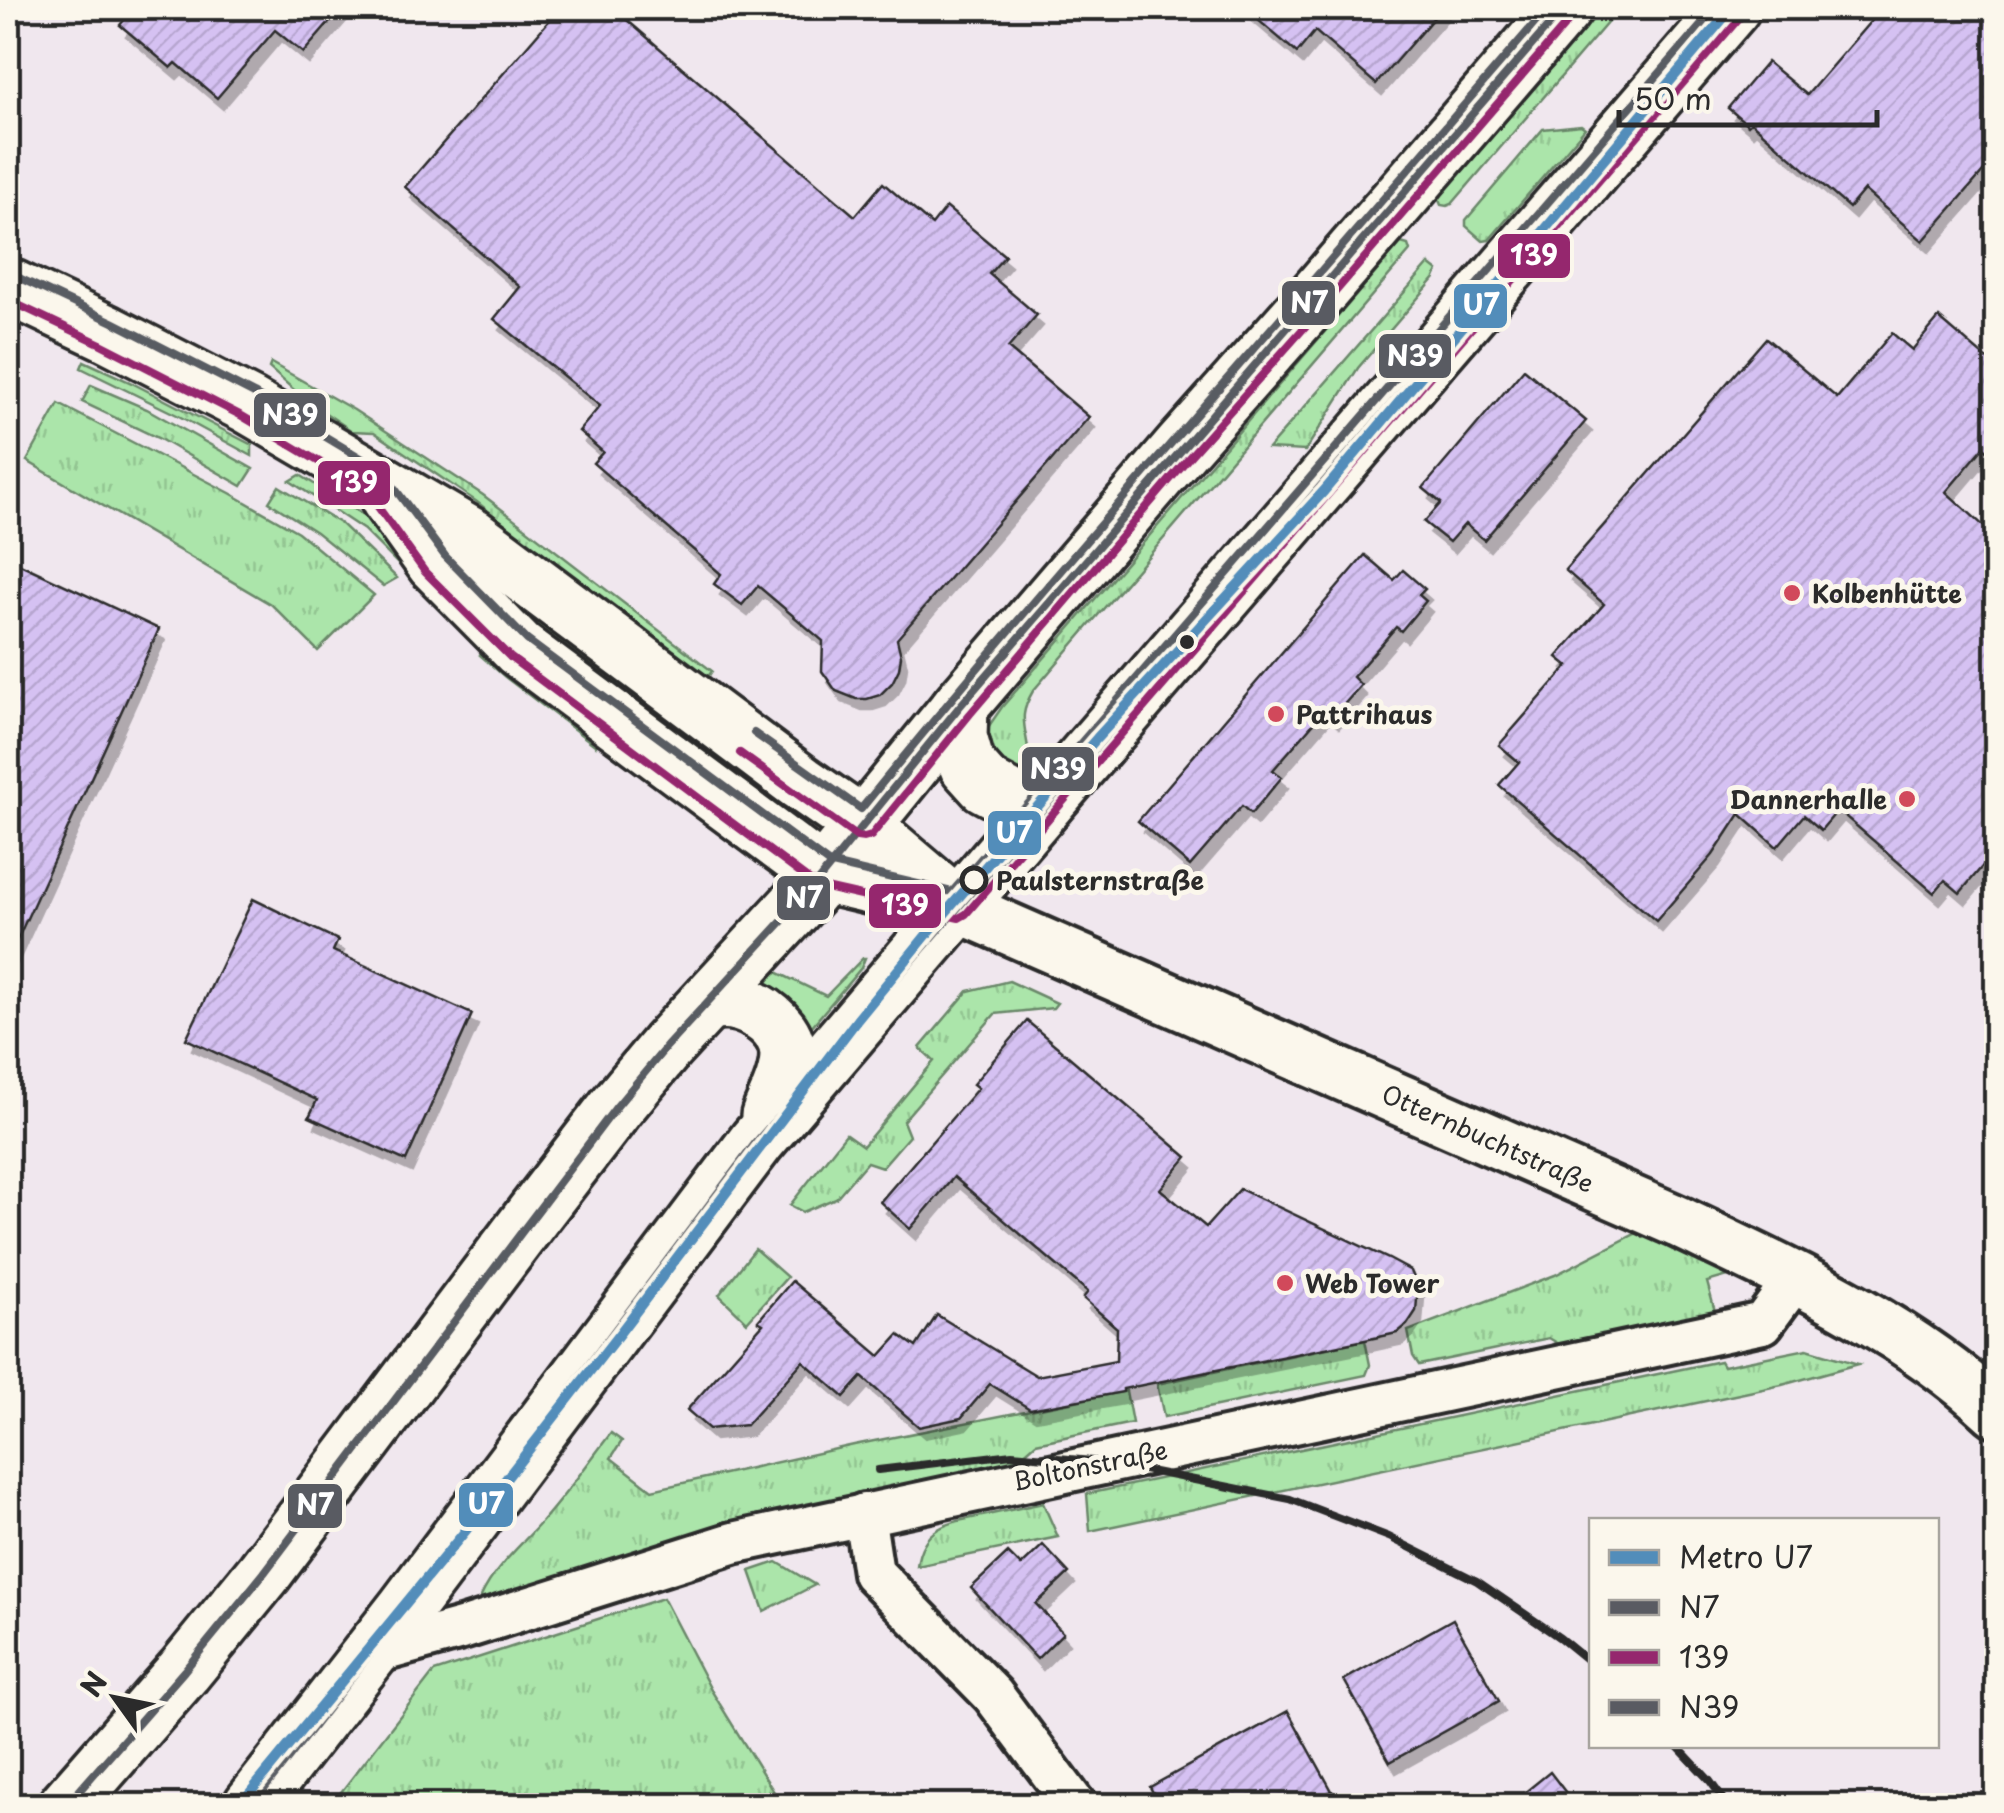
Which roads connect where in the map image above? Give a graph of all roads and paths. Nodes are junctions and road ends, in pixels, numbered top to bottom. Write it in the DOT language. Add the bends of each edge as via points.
graph roads {
  1 [pos="1564,8"];
  2 [pos="1732,8"];
  3 [pos="8,286"];
  4 [pos="374,480"];
  5 [pos="960,706"];
  6 [pos="1046,802"];
  7 [pos="864,826"];
  8 [pos="823,875"];
  9 [pos="957,906"];
  10 [pos="708,1003"];
  11 [pos="757,1142"];
  12 [pos="1796,1278"];
  13 [pos="1996,1410"];
  14 [pos="864,1514"];
  15 [pos="371,1654"];
  16 [pos="66,1806"];
  17 [pos="251,1806"];
  18 [pos="1076,1806"];
  1 -- 5 [label="main road"];
  2 -- 6 [label="main road"];
  3 -- 4 [label="main road" via="231,396"];
  4 -- 7 [label="main road" via="472,537"];
  4 -- 8 [label="main road" via="436,564 519,649"];
  5 -- 6 [label="main road" via="966,764 985,785 1013,800"];
  5 -- 7 [label="main road"];
  6 -- 9 [label="main road"];
  7 -- 8 [label="main road"];
  7 -- 9 [label="main road"];
  8 -- 9 [label="main road"];
  8 -- 10 [label="main road"];
  9 -- 11 [label="main road"];
  9 -- 12 [label="street, Otternbuchtstraße"];
  10 -- 11 [label="main road" via="756,1010 788,1048 782,1086"];
  10 -- 16 [label="main road" via="617,1106 264,1573"];
  11 -- 15 [label="main road"];
  12 -- 13 [label="street, Otternbuchtstraße" via="1902,1336"];
  12 -- 14 [label="street, Boltonstraße" via="1763,1322"];
  14 -- 15 [label="street, Boltonstraße" via="734,1543"];
  14 -- 18 [label="street" via="873,1574 992,1695"];
  15 -- 17 [label="main road"];
}
